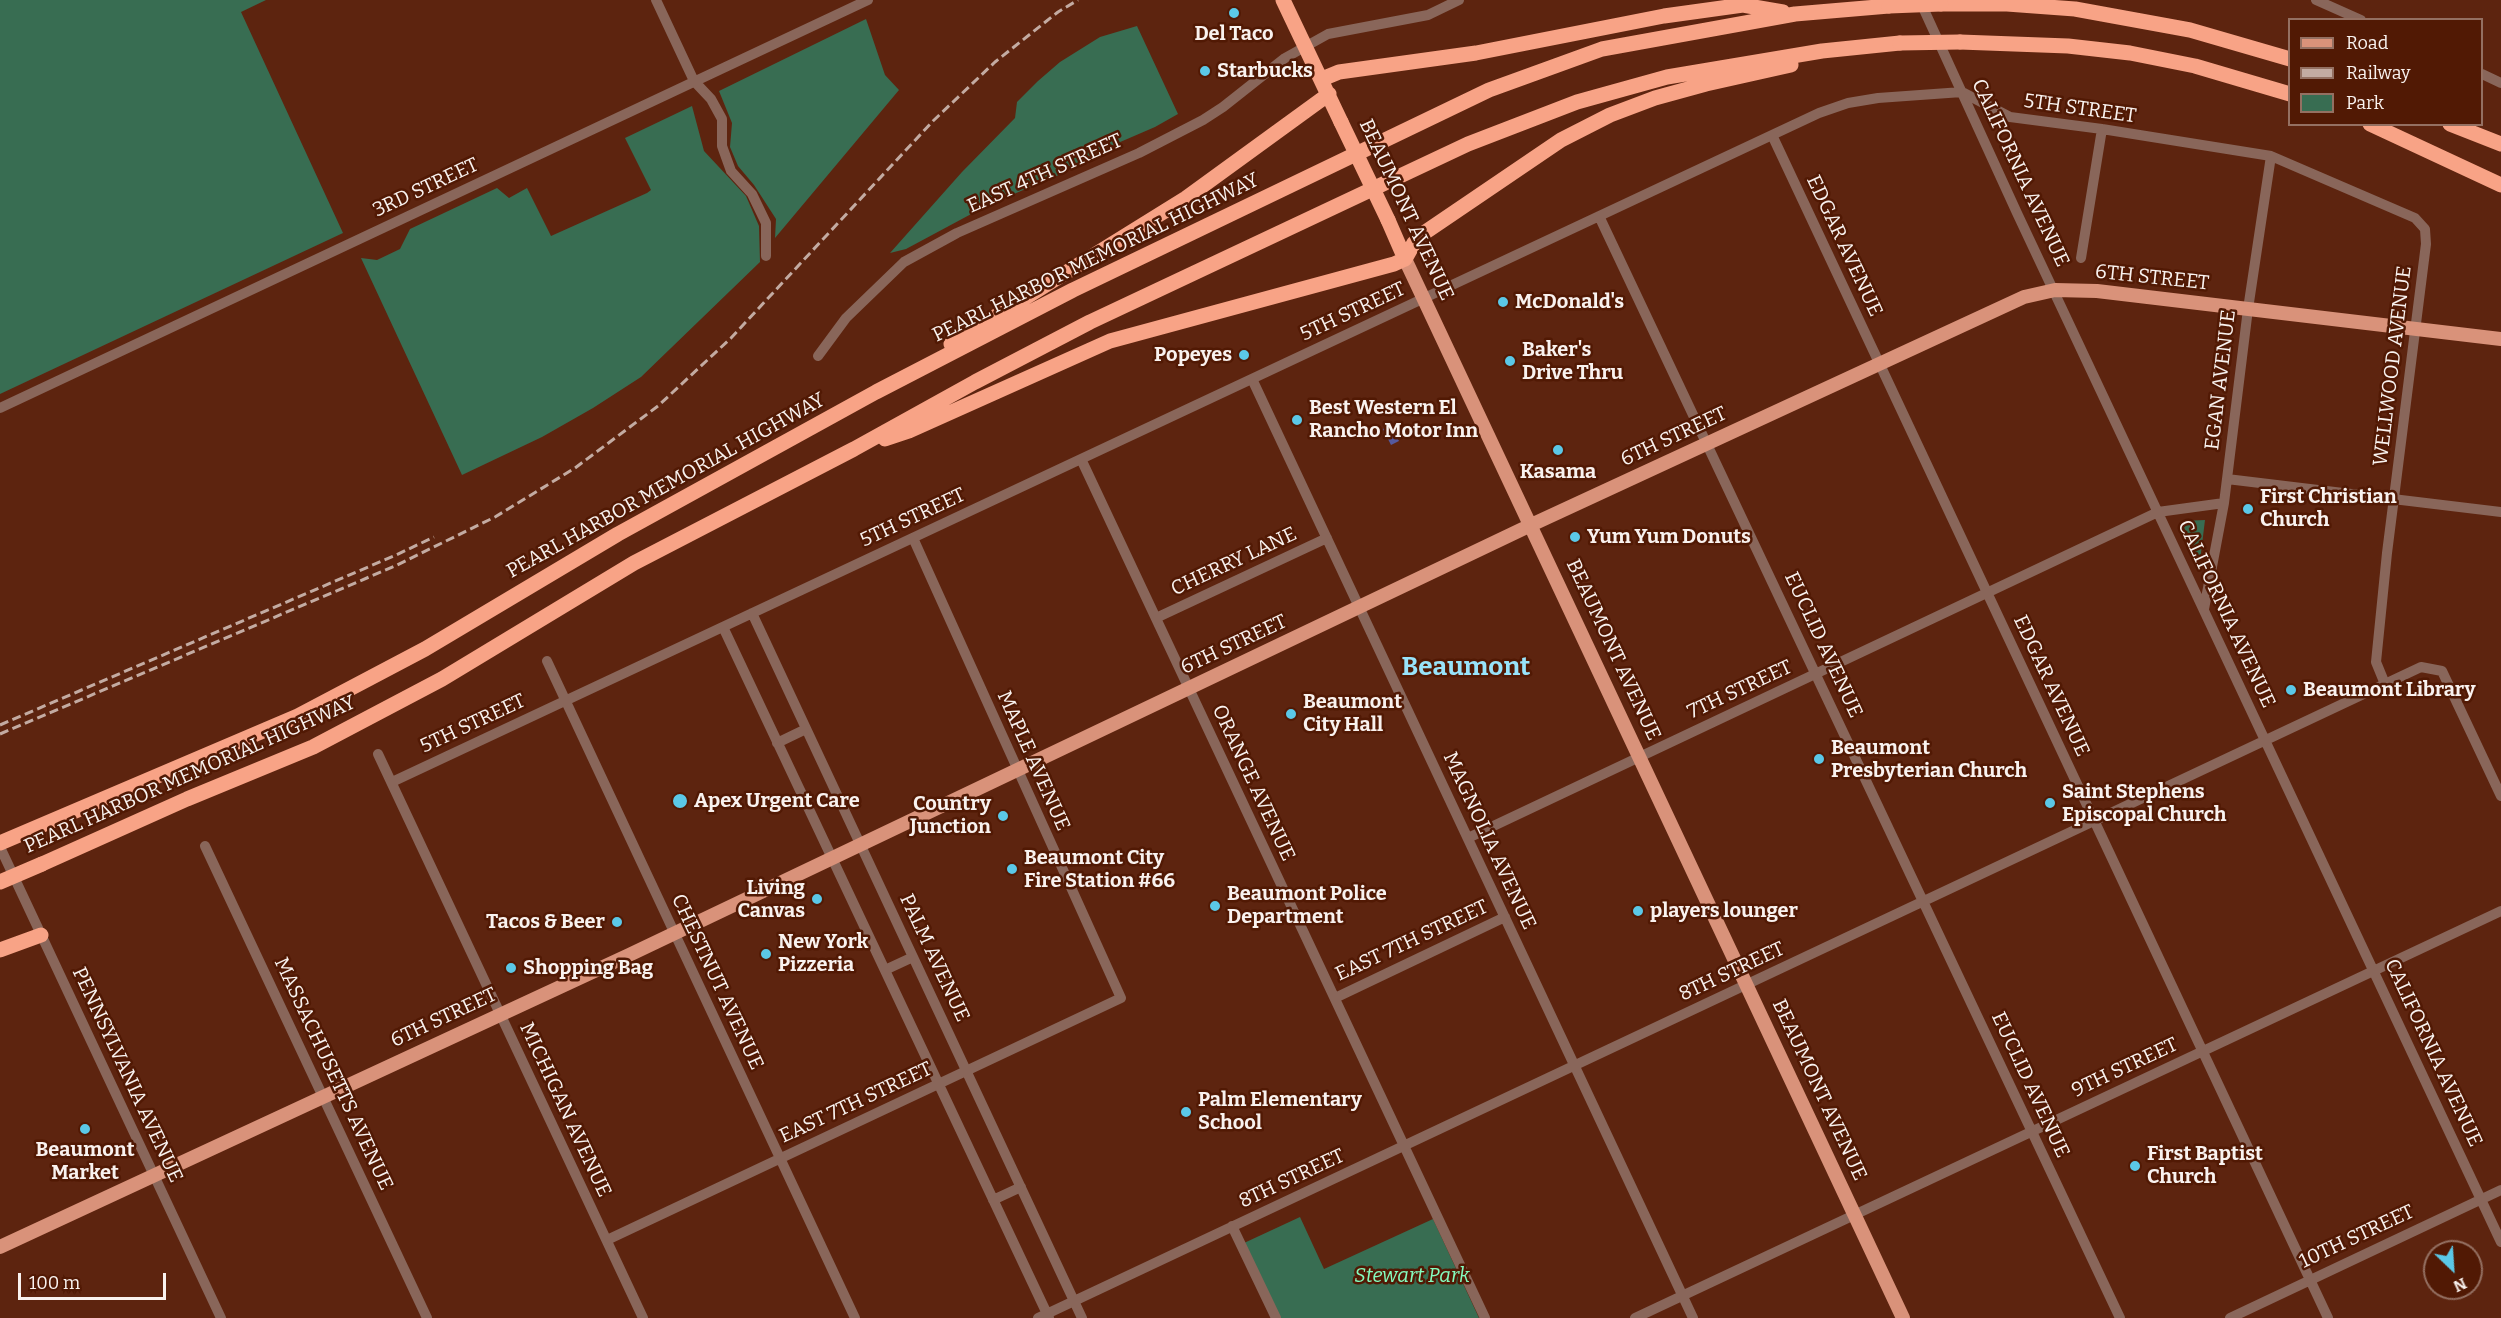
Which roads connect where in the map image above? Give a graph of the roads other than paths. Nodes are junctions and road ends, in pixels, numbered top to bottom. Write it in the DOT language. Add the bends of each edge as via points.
graph roads {
  1 [pos="656,0"];
  2 [pos="868,0"];
  3 [pos="1283,0"];
  4 [pos="1459,0"];
  5 [pos="1920,0"];
  6 [pos="2316,0"];
  7 [pos="1795,14"];
  8 [pos="2356,18"];
  9 [pos="1882,44"];
  10 [pos="1305,46"];
  11 [pos="2288,59"];
  12 [pos="2483,75"];
  13 [pos="1322,79"];
  14 [pos="694,81"];
  15 [pos="2501,83"];
  16 [pos="1962,92"];
  17 [pos="1329,94"];
  18 [pos="2288,94"];
  19 [pos="2374,126"];
  20 [pos="2455,126"];
  21 [pos="2102,129"];
  22 [pos="1772,135"];
  23 [pos="2501,144"];
  24 [pos="2271,156"];
  25 [pos="2501,185"];
  26 [pos="1599,216"];
  27 [pos="2425,229"];
  28 [pos="766,256"];
  29 [pos="2081,258"];
  30 [pos="1405,259"];
  31 [pos="2055,290"];
  32 [pos="1424,298"];
  33 [pos="2248,309"];
  34 [pos="2415,329"];
  35 [pos="2501,339"];
  36 [pos="818,356"];
  37 [pos="1880,363"];
  38 [pos="1252,379"];
  39 [pos="876,392"];
  40 [pos="0,408"];
  41 [pos="1707,444"];
  42 [pos="854,449"];
  43 [pos="1082,459"];
  44 [pos="2227,479"];
  45 [pos="2394,499"];
  46 [pos="2224,503"];
  47 [pos="2158,512"];
  48 [pos="2501,512"];
  49 [pos="1531,525"];
  50 [pos="913,538"];
  51 [pos="1327,538"];
  52 [pos="1987,593"];
  53 [pos="1359,608"];
  54 [pos="2204,609"];
  55 [pos="752,613"];
  56 [pos="1156,618"];
  57 [pos="723,627"];
  58 [pos="547,661"];
  59 [pos="1816,673"];
  60 [pos="2385,684"];
  61 [pos="1188,689"];
  62 [pos="565,701"];
  63 [pos="806,729"];
  64 [pos="2265,740"];
  65 [pos="777,742"];
  66 [pos="378,754"];
  67 [pos="1640,757"];
  68 [pos="1018,770"];
  69 [pos="392,782"];
  70 [pos="2501,796"];
  71 [pos="2094,821"];
  72 [pos="1468,838"];
  73 [pos="861,844"];
  74 [pos="0,845"];
  75 [pos="205,846"];
  76 [pos="831,858"];
  77 [pos="0,882"];
  78 [pos="1924,901"];
  79 [pos="2501,911"];
  80 [pos="1505,917"];
  81 [pos="674,932"];
  82 [pos="41,935"];
  83 [pos="0,950"];
  84 [pos="913,957"];
  85 [pos="885,970"];
  86 [pos="2374,971"];
  87 [pos="1746,985"];
  88 [pos="1121,998"];
  89 [pos="1335,998"];
  90 [pos="500,1014"];
  91 [pos="2203,1051"];
  92 [pos="1574,1065"];
  93 [pos="966,1071"];
  94 [pos="939,1084"];
  95 [pos="323,1096"];
  96 [pos="2032,1131"];
  97 [pos="1403,1146"];
  98 [pos="780,1159"];
  99 [pos="154,1175"];
  100 [pos="1021,1187"];
  101 [pos="2501,1190"];
  102 [pos="2481,1199"];
  103 [pos="993,1200"];
  104 [pos="1855,1214"];
  105 [pos="1232,1226"];
  106 [pos="607,1240"];
  107 [pos="2501,1242"];
  108 [pos="0,1247"];
  109 [pos="2310,1280"];
  110 [pos="1683,1296"];
  111 [pos="1074,1301"];
  112 [pos="1045,1317"];
  113 [pos="221,1318"];
  114 [pos="427,1318"];
  115 [pos="644,1318"];
  116 [pos="855,1318"];
  117 [pos="1082,1318"];
  118 [pos="1276,1318"];
  119 [pos="1485,1318"];
  120 [pos="1635,1318"];
  121 [pos="1693,1318"];
  122 [pos="1903,1318"];
  123 [pos="2120,1318"];
  124 [pos="2229,1318"];
  125 [pos="2328,1318"];
  1 -- 14 [label="street"];
  2 -- 14 [label="street, 3RD STREET"];
  3 -- 10 [label="highway, BEAUMONT AVENUE"];
  4 -- 10 [label="street, EAST 4TH STREET" via="1428,15 1328,34"];
  5 -- 16 [label="street, CALIFORNIA AVENUE"];
  6 -- 8 [label="street"];
  7 -- 11 [label="highway, PEARL HARBOR MEMORIAL HIGHWAY, bridge" via="1941,4 2075,9 2190,30"];
  7 -- 13 [label="highway" via="1743,5 1476,53 1339,72"];
  7 -- 39 [label="highway, PEARL HARBOR MEMORIAL HIGHWAY" via="1602,49 1489,90 1073,290"];
  9 -- 18 [label="highway, PEARL HARBOR MEMORIAL HIGHWAY, bridge" via="1960,42 2130,53 2195,66"];
  9 -- 30 [label="highway" via="1706,84 1610,115 1561,140 1424,233"];
  9 -- 42 [label="highway, PEARL HARBOR MEMORIAL HIGHWAY" via="1658,79 1577,102 1468,144 1090,322"];
  10 -- 13 [label="highway, BEAUMONT AVENUE"];
  10 -- 36 [label="street, EAST 4TH STREET" via="1203,120 1139,153 957,233 904,262 846,318"];
  12 -- 15 [label="street"];
  13 -- 17 [label="highway, BEAUMONT AVENUE"];
  14 -- 28 [label="street" via="711,99 722,119 722,146 731,171 752,194 762,213 766,223"];
  14 -- 40 [label="street, 3RD STREET"];
  16 -- 21 [label="street, 5TH STREET" via="2010,117"];
  16 -- 22 [label="street, 5TH STREET" via="1848,102"];
  16 -- 31 [label="street, CALIFORNIA AVENUE"];
  17 -- 30 [label="highway, BEAUMONT AVENUE, bridge"];
  17 -- 39 [label="highway" via="1186,198"];
  19 -- 25 [label="highway"];
  20 -- 23 [label="highway"];
  21 -- 24 [label="street, 5TH STREET"];
  21 -- 29 [label="street"];
  22 -- 26 [label="street, 5TH STREET"];
  22 -- 37 [label="street, EDGAR AVENUE"];
  24 -- 27 [label="street, 5TH STREET" via="2415,218"];
  24 -- 33 [label="street, EGAN AVENUE"];
  26 -- 32 [label="street, 5TH STREET"];
  26 -- 41 [label="street, EUCLID AVENUE"];
  27 -- 34 [label="street, WELLWOOD AVENUE"];
  30 -- 32 [label="main road, BEAUMONT AVENUE"];
  30 -- 42 [label="highway" via="1110,341 909,431"];
  31 -- 33 [label="main road, 6TH STREET" via="2097,291"];
  31 -- 37 [label="main road, 6TH STREET" via="2014,301"];
  31 -- 47 [label="street, CALIFORNIA AVENUE"];
  32 -- 38 [label="street, 5TH STREET"];
  32 -- 49 [label="main road, BEAUMONT AVENUE"];
  33 -- 34 [label="main road, 6TH STREET"];
  33 -- 44 [label="street, EGAN AVENUE"];
  34 -- 35 [label="main road, 6TH STREET"];
  34 -- 45 [label="street, WELLWOOD AVENUE"];
  37 -- 41 [label="main road, 6TH STREET"];
  37 -- 52 [label="street, EDGAR AVENUE"];
  38 -- 43 [label="street, 5TH STREET"];
  38 -- 51 [label="street, MAGNOLIA AVENUE"];
  39 -- 74 [label="highway, PEARL HARBOR MEMORIAL HIGHWAY" via="618,534 425,649 298,716"];
  41 -- 49 [label="main road, 6TH STREET"];
  41 -- 59 [label="street, EUCLID AVENUE"];
  42 -- 77 [label="highway, PEARL HARBOR MEMORIAL HIGHWAY, bridge" via="634,563 442,680 314,747"];
  43 -- 50 [label="street, 5TH STREET"];
  43 -- 56 [label="street, ORANGE AVENUE"];
  44 -- 45 [label="street"];
  44 -- 46 [label="street, EGAN AVENUE"];
  45 -- 48 [label="street"];
  45 -- 60 [label="street, WELLWOOD AVENUE" via="2376,662"];
  46 -- 47 [label="street, 7TH STREET"];
  46 -- 54 [label="street, EGAN AVENUE"];
  47 -- 52 [label="street, 7TH STREET"];
  47 -- 54 [label="street, CALIFORNIA AVENUE"];
  49 -- 53 [label="main road, 6TH STREET"];
  49 -- 67 [label="main road, BEAUMONT AVENUE"];
  50 -- 55 [label="street, 5TH STREET"];
  50 -- 68 [label="street, MAPLE AVENUE"];
  51 -- 53 [label="street, MAGNOLIA AVENUE"];
  51 -- 56 [label="street, CHERRY LANE"];
  52 -- 59 [label="street, 7TH STREET"];
  52 -- 71 [label="street, EDGAR AVENUE"];
  53 -- 61 [label="main road, 6TH STREET"];
  53 -- 72 [label="street, MAGNOLIA AVENUE"];
  54 -- 64 [label="street, CALIFORNIA AVENUE"];
  55 -- 57 [label="street, 5TH STREET"];
  55 -- 63 [label="street, PALM AVENUE"];
  56 -- 61 [label="street, ORANGE AVENUE"];
  57 -- 62 [label="street, 5TH STREET"];
  57 -- 65 [label="street"];
  58 -- 62 [label="street, CHESTNUT AVENUE"];
  59 -- 67 [label="street, 7TH STREET"];
  59 -- 78 [label="street, EUCLID AVENUE"];
  60 -- 64 [label="street, 8TH STREET"];
  60 -- 70 [label="street, 8TH STREET" via="2421,667 2442,671"];
  61 -- 68 [label="main road, 6TH STREET"];
  61 -- 89 [label="street, ORANGE AVENUE"];
  62 -- 69 [label="street, 5TH STREET"];
  62 -- 81 [label="street, CHESTNUT AVENUE"];
  63 -- 65 [label="street"];
  63 -- 73 [label="street, PALM AVENUE"];
  64 -- 71 [label="street, 8TH STREET"];
  64 -- 86 [label="street, CALIFORNIA AVENUE"];
  65 -- 76 [label="street"];
  66 -- 69 [label="street, MICHIGAN AVENUE"];
  67 -- 72 [label="street, 7TH STREET"];
  67 -- 87 [label="main road, BEAUMONT AVENUE"];
  68 -- 73 [label="main road, 6TH STREET"];
  68 -- 88 [label="street, MAPLE AVENUE"];
  69 -- 90 [label="street, MICHIGAN AVENUE"];
  71 -- 78 [label="street, 8TH STREET"];
  71 -- 91 [label="street, EDGAR AVENUE"];
  72 -- 80 [label="street, MAGNOLIA AVENUE"];
  73 -- 76 [label="main road, 6TH STREET"];
  73 -- 84 [label="street, PALM AVENUE"];
  74 -- 82 [label="street, PENNSYLVANIA AVENUE"];
  75 -- 95 [label="street, MASSACHUSETTS AVENUE"];
  76 -- 81 [label="main road, 6TH STREET"];
  76 -- 85 [label="street"];
  78 -- 87 [label="street, 8TH STREET"];
  78 -- 96 [label="street, EUCLID AVENUE"];
  79 -- 86 [label="street, 9TH STREET"];
  80 -- 89 [label="street, EAST 7TH STREET"];
  80 -- 92 [label="street, MAGNOLIA AVENUE"];
  81 -- 90 [label="main road, 6TH STREET"];
  81 -- 98 [label="street, CHESTNUT AVENUE"];
  82 -- 83 [label="highway"];
  82 -- 99 [label="street, PENNSYLVANIA AVENUE"];
  84 -- 85 [label="street"];
  84 -- 93 [label="street, PALM AVENUE"];
  85 -- 94 [label="street"];
  86 -- 91 [label="street, 9TH STREET"];
  86 -- 102 [label="street, CALIFORNIA AVENUE"];
  87 -- 92 [label="street, 8TH STREET"];
  87 -- 104 [label="main road, BEAUMONT AVENUE"];
  88 -- 93 [label="street, EAST 7TH STREET"];
  89 -- 97 [label="street, ORANGE AVENUE"];
  90 -- 95 [label="main road, 6TH STREET"];
  90 -- 106 [label="street, MICHIGAN AVENUE"];
  91 -- 96 [label="street, 9TH STREET"];
  91 -- 109 [label="street, EDGAR AVENUE"];
  92 -- 97 [label="street, 8TH STREET"];
  92 -- 110 [label="street, MAGNOLIA AVENUE"];
  93 -- 94 [label="street, EAST 7TH STREET"];
  93 -- 100 [label="street, PALM AVENUE"];
  94 -- 98 [label="street, EAST 7TH STREET"];
  94 -- 103 [label="street"];
  95 -- 99 [label="main road, 6TH STREET"];
  95 -- 114 [label="street, MASSACHUSETTS AVENUE"];
  96 -- 104 [label="street, 9TH STREET"];
  96 -- 123 [label="street, EUCLID AVENUE"];
  97 -- 105 [label="street, 8TH STREET"];
  97 -- 119 [label="street, ORANGE AVENUE"];
  98 -- 106 [label="street, EAST 7TH STREET"];
  98 -- 116 [label="street, CHESTNUT AVENUE"];
  99 -- 108 [label="main road, 6TH STREET"];
  99 -- 113 [label="street, PENNSYLVANIA AVENUE"];
  100 -- 103 [label="street"];
  100 -- 111 [label="street, PALM AVENUE"];
  101 -- 102 [label="street, 10TH STREET"];
  102 -- 107 [label="street, CALIFORNIA AVENUE"];
  102 -- 109 [label="street, 10TH STREET"];
  103 -- 112 [label="street"];
  104 -- 110 [label="street, 9TH STREET"];
  104 -- 122 [label="main road, BEAUMONT AVENUE"];
  105 -- 111 [label="street, 8TH STREET"];
  105 -- 118 [label="street"];
  106 -- 115 [label="street, MICHIGAN AVENUE"];
  109 -- 124 [label="street, 10TH STREET"];
  109 -- 125 [label="street, EDGAR AVENUE"];
  110 -- 120 [label="street, 9TH STREET"];
  110 -- 121 [label="street, MAGNOLIA AVENUE"];
  111 -- 112 [label="street, 8TH STREET"];
  111 -- 117 [label="street, PALM AVENUE"];
}
